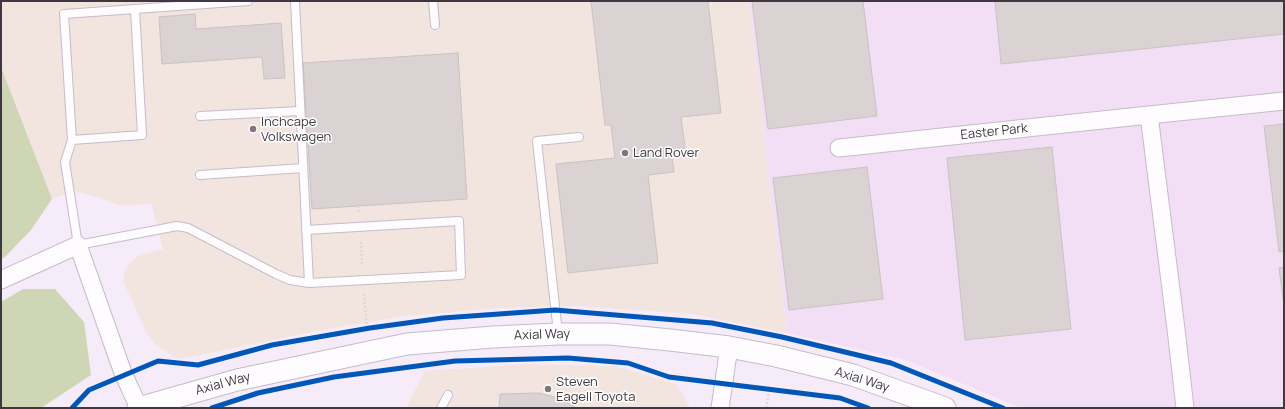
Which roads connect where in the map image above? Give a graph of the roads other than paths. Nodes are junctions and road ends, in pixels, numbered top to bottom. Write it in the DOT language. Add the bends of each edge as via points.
graph roads {
  1 [pos="248,1"];
  2 [pos="295,1"];
  3 [pos="433,1"];
  4 [pos="135,9"];
  5 [pos="435,25"];
  6 [pos="1284,101"];
  7 [pos="300,111"];
  8 [pos="200,116"];
  9 [pos="1149,116"];
  10 [pos="579,137"];
  11 [pos="72,140"];
  12 [pos="839,148"];
  13 [pos="302,168"];
  14 [pos="200,175"];
  15 [pos="306,230"];
  16 [pos="78,245"];
  17 [pos="1,280"];
  18 [pos="308,283"];
  19 [pos="558,334"];
  20 [pos="729,347"];
  21 [pos="448,395"];
  22 [pos="139,408"];
  23 [pos="441,408"];
  24 [pos="720,408"];
  25 [pos="945,408"];
  26 [pos="1185,408"];
  1 -- 4 [label="lane"];
  2 -- 7 [label="lane"];
  3 -- 5 [label="lane"];
  4 -- 11 [label="lane" via="142,135"];
  4 -- 11 [label="lane" via="64,14"];
  6 -- 9 [label="street, Easter Park"];
  7 -- 8 [label="lane"];
  7 -- 13 [label="lane"];
  9 -- 12 [label="street, Easter Park"];
  9 -- 26 [label="street"];
  10 -- 19 [label="lane" via="538,141"];
  11 -- 16 [label="lane" via="65,162"];
  13 -- 14 [label="lane"];
  13 -- 15 [label="lane"];
  15 -- 18 [label="lane"];
  15 -- 18 [label="lane" via="459,222 461,274"];
  16 -- 17 [label="street"];
  16 -- 18 [label="lane" via="177,226 188,228 276,274"];
  16 -- 22 [label="street" via="123,373"];
  19 -- 20 [label="street, Axial Way" via="610,334"];
  19 -- 22 [label="street, Axial Way" via="407,344 237,380"];
  20 -- 24 [label="street"];
  20 -- 25 [label="street, Axial Way" via="853,375"];
  21 -- 23 [label="lane"];
}
